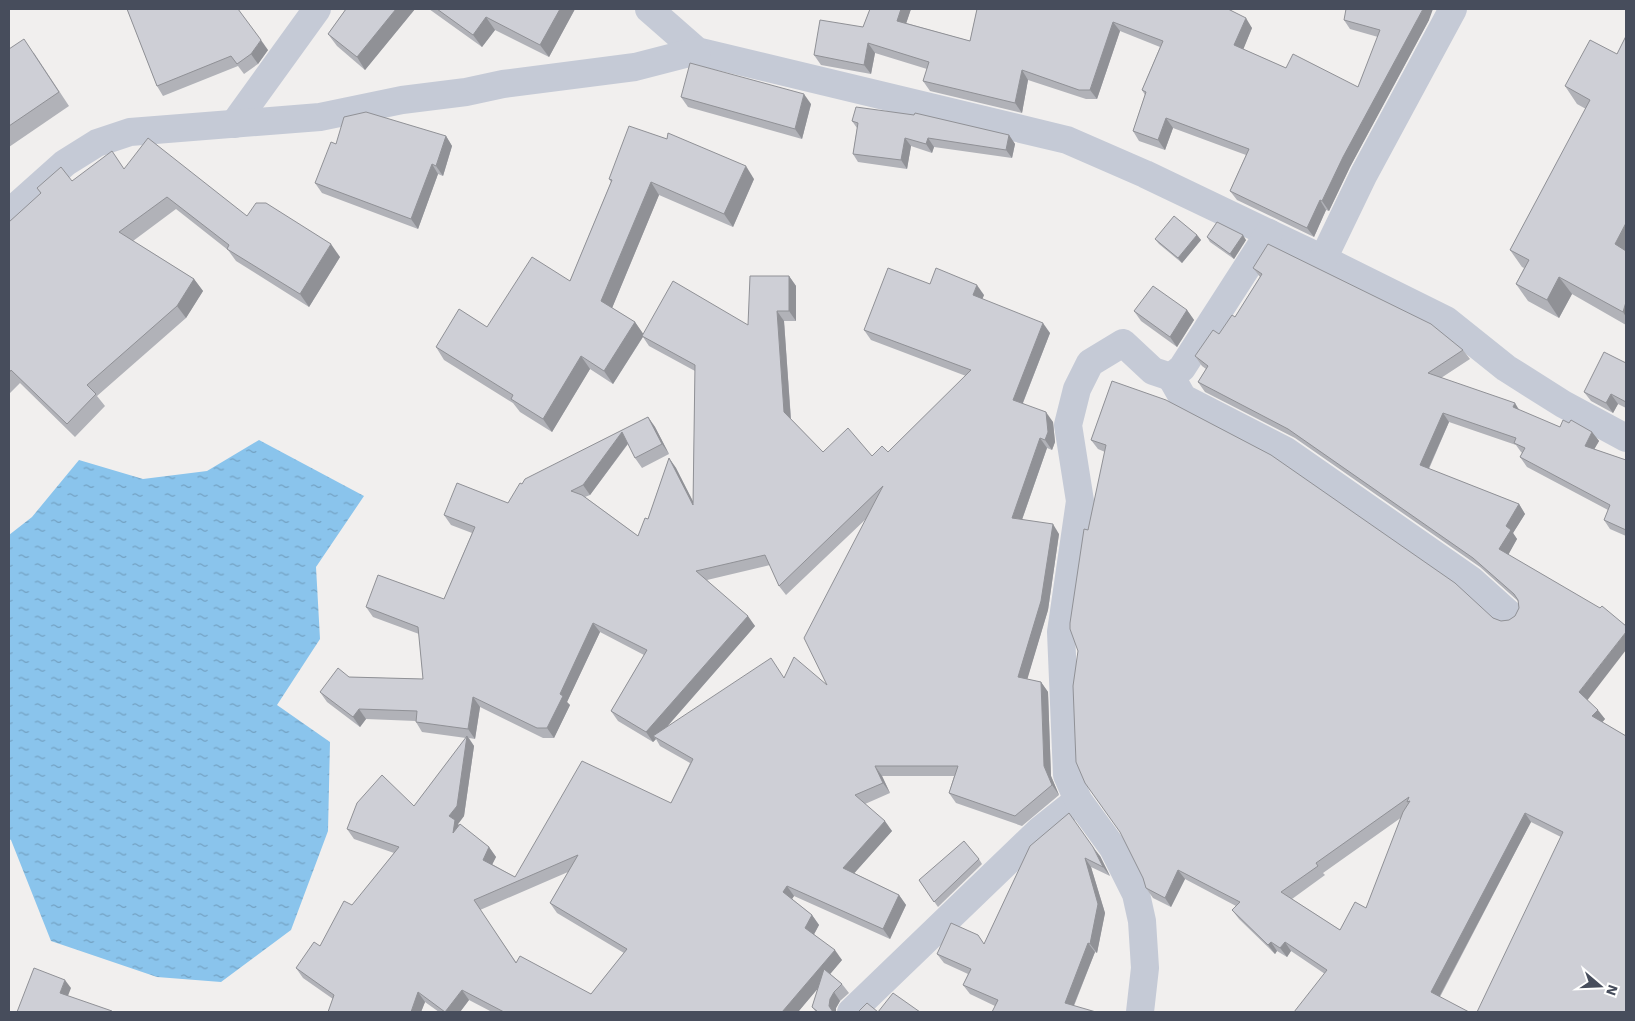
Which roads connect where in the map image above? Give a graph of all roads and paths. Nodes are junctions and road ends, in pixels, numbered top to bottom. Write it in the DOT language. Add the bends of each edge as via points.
graph roads {
  1 [pos="317,9"];
  2 [pos="649,9"];
  3 [pos="1453,9"];
  4 [pos="697,51"];
  5 [pos="234,124"];
  6 [pos="9,213"];
  7 [pos="1269,233"];
  8 [pos="1323,259"];
  9 [pos="1171,377"];
  10 [pos="1626,438"];
  11 [pos="1510,615"];
  12 [pos="1078,800"];
  13 [pos="852,1012"];
  14 [pos="1140,1012"];
  1 -- 5 [label="street"];
  2 -- 4 [label="street"];
  3 -- 8 [label="street" via="1364,174"];
  4 -- 5 [label="street" via="635,67 502,84 320,117"];
  4 -- 7 [label="street" via="1067,140"];
  5 -- 6 [label="street" via="130,132 97,143 65,163"];
  7 -- 8 [label="street"];
  7 -- 9 [label="street" via="1182,368"];
  8 -- 10 [label="street" via="1446,320 1506,368"];
  9 -- 11 [label="street" via="1183,398 1286,451 1471,580"];
  9 -- 12 [label="street" via="1153,371 1123,343 1090,363 1077,389 1068,425 1080,501 1060,632 1067,775"];
  12 -- 13 [label="street" via="1038,831"];
  12 -- 14 [label="street" via="1113,848 1136,894 1142,921 1145,968"];
}
